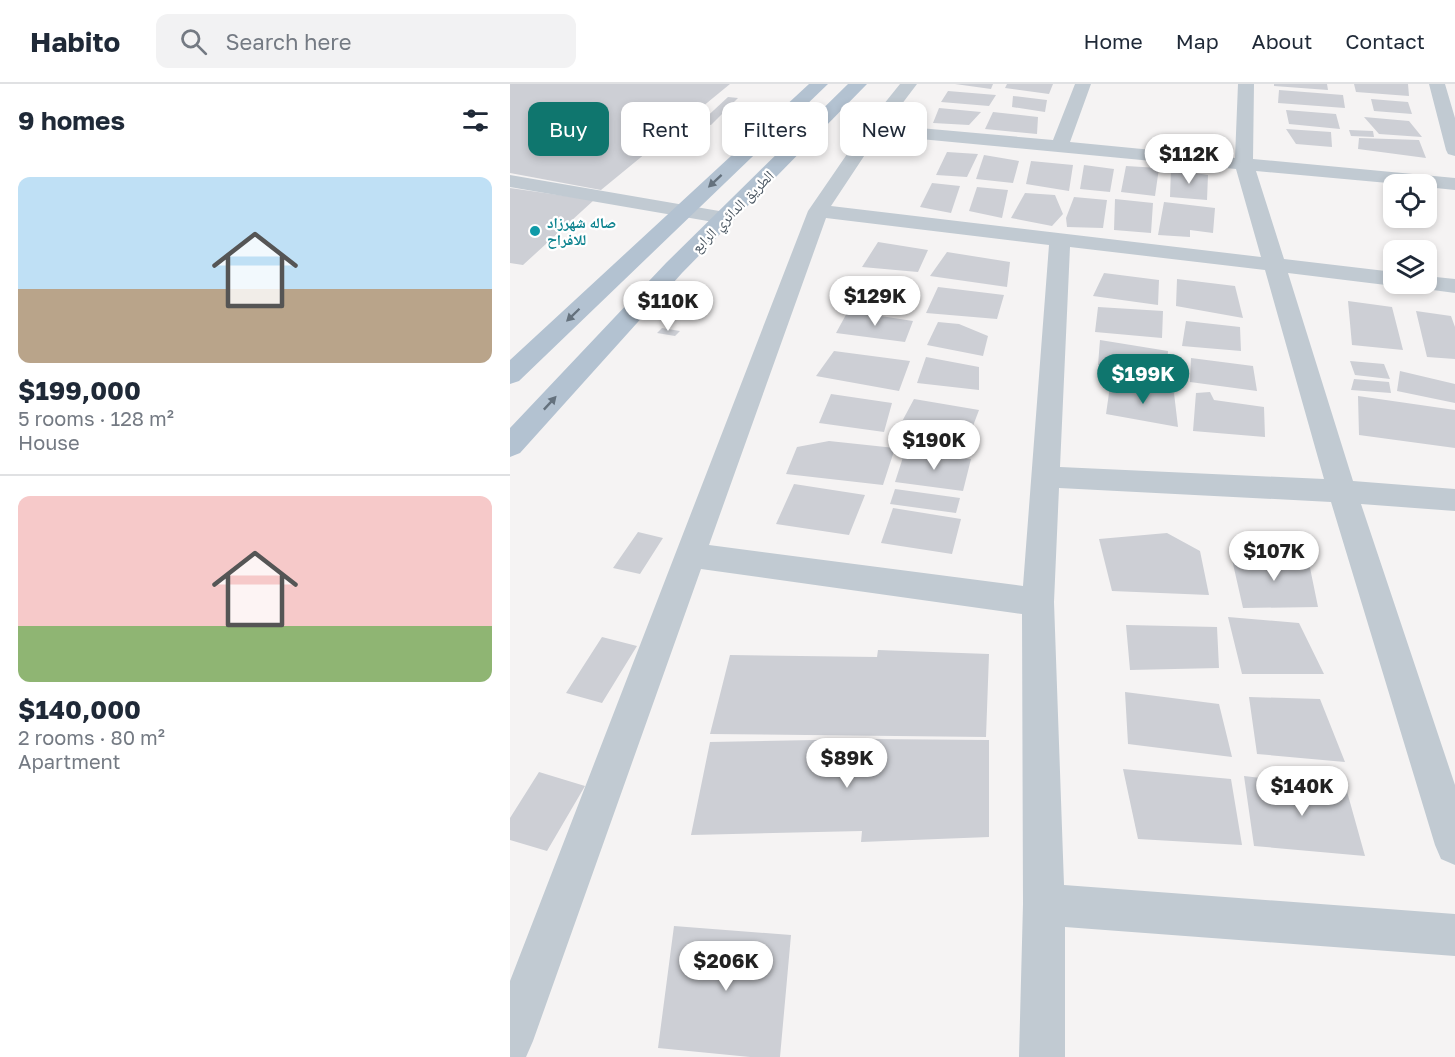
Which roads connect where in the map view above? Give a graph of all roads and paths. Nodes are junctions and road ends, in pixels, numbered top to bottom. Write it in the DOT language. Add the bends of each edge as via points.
graph roads {
  1 [pos="819,84"];
  2 [pos="858,84"];
  3 [pos="909,84"];
  4 [pos="1083,84"];
  5 [pos="1246,84"];
  6 [pos="1437,84"];
  7 [pos="895,102"];
  8 [pos="927,135"];
  9 [pos="1059,148"];
  10 [pos="1455,150"];
  11 [pos="855,156"];
  12 [pos="1244,163"];
  13 [pos="510,181"];
  14 [pos="1455,184"];
  15 [pos="683,210"];
  16 [pos="818,212"];
  17 [pos="724,218"];
  18 [pos="1060,241"];
  19 [pos="1275,264"];
  20 [pos="1383,278"];
  21 [pos="1437,284"];
  22 [pos="1455,286"];
  23 [pos="514,365"];
  24 [pos="510,446"];
  25 [pos="1045,477"];
  26 [pos="1342,492"];
  27 [pos="1455,500"];
  28 [pos="691,555"];
  29 [pos="1038,602"];
  30 [pos="1455,845"];
  31 [pos="1044,904"];
  32 [pos="1455,935"];
  33 [pos="510,1041"];
  34 [pos="1042,1057"];
  1 -- 15 [label="main road, الطريق الدائري الرابع, one-way"];
  2 -- 17 [label="main road, الطريق الدائري الرابع"];
  3 -- 7 [label="street"];
  4 -- 9 [label="street"];
  5 -- 12 [label="street"];
  6 -- 10 [label="street"];
  8 -- 9 [label="street"];
  9 -- 12 [label="street"];
  11 -- 16 [label="street"];
  12 -- 14 [label="street"];
  12 -- 19 [label="street"];
  13 -- 15 [label="street"];
  15 -- 17 [label="street"];
  15 -- 23 [label="main road, الطريق الدائري الرابع, one-way"];
  16 -- 18 [label="street"];
  16 -- 28 [label="street"];
  24 -- 17 [label="main road, الطريق الدائري الرابع, one-way"];
  18 -- 19 [label="street"];
  18 -- 25 [label="street"];
  19 -- 20 [label="street"];
  19 -- 26 [label="street"];
  21 -- 22 [label="street"];
  25 -- 26 [label="street"];
  25 -- 29 [label="street"];
  26 -- 27 [label="street"];
  26 -- 30 [label="street"];
  28 -- 29 [label="street"];
  28 -- 33 [label="street"];
  29 -- 31 [label="street"];
  31 -- 32 [label="street"];
  31 -- 34 [label="street"];
}
